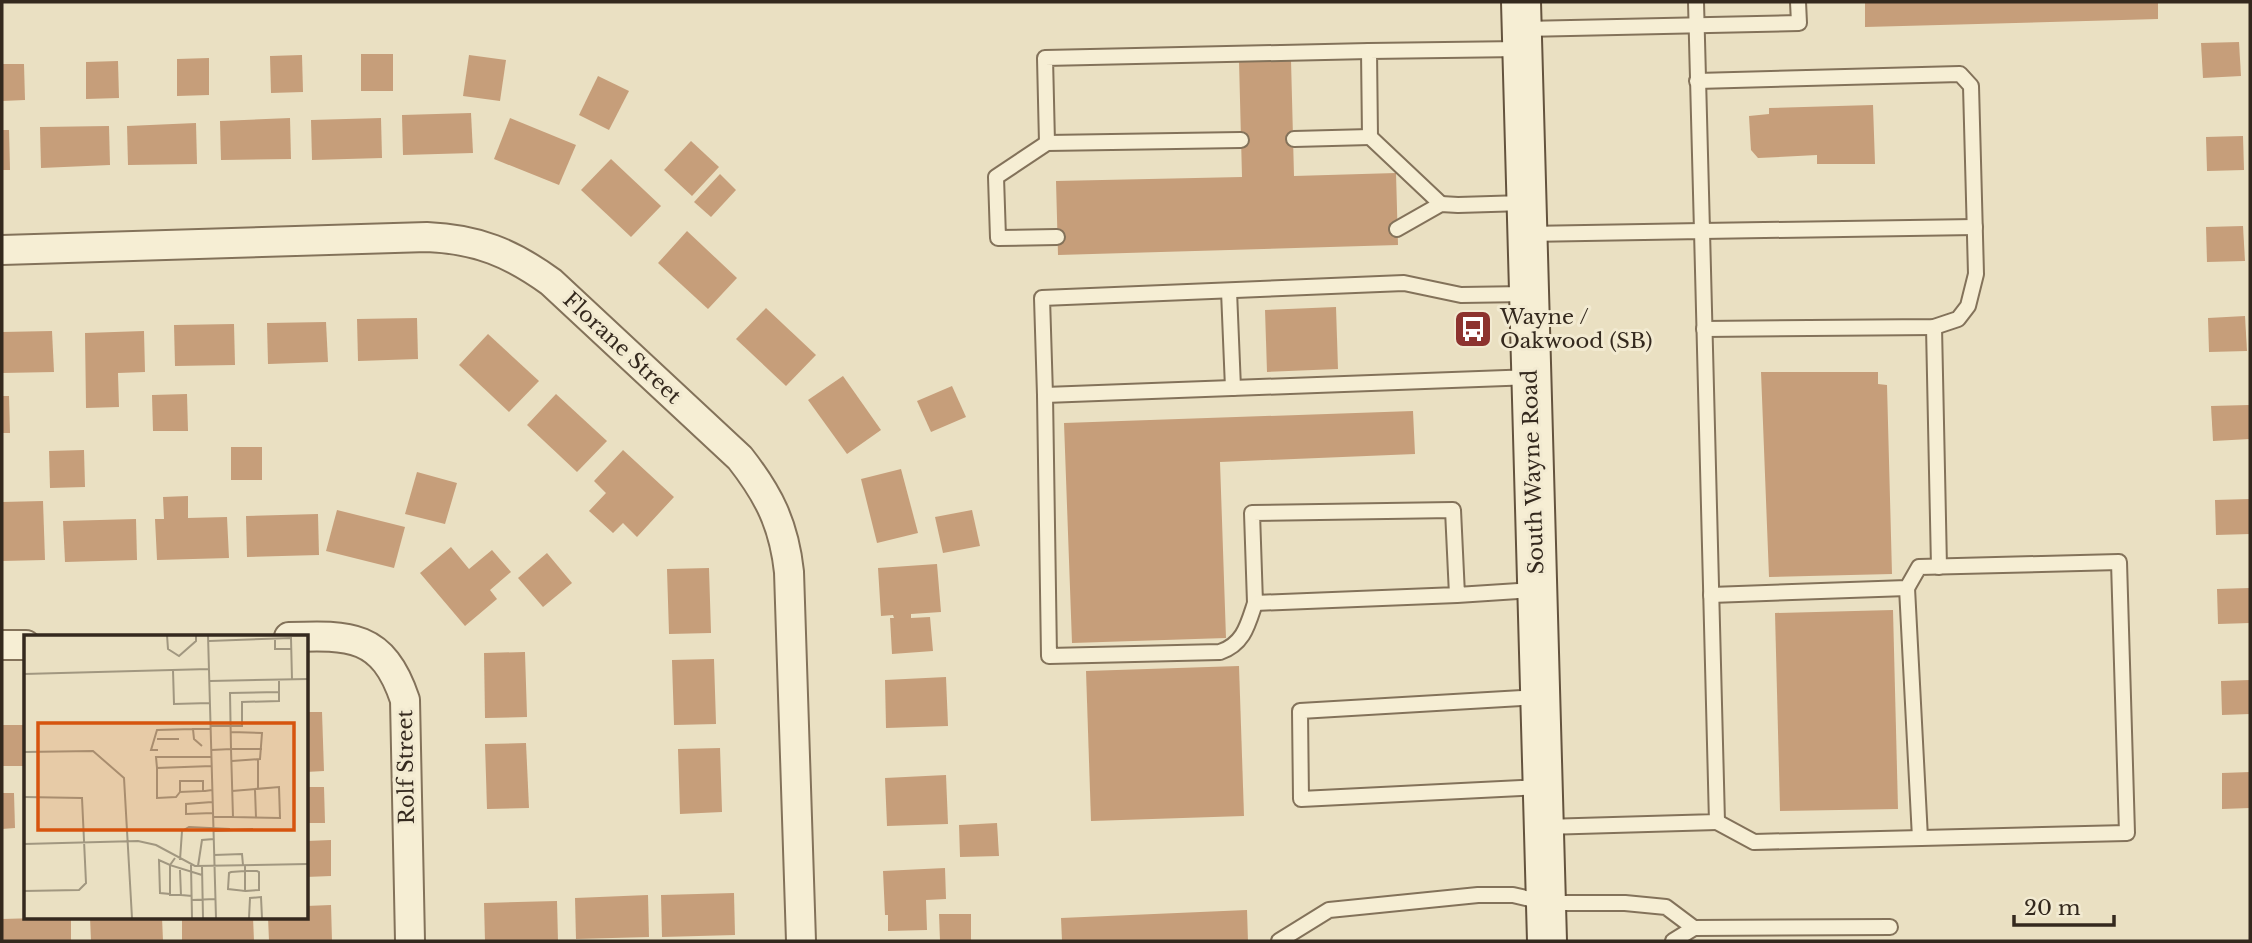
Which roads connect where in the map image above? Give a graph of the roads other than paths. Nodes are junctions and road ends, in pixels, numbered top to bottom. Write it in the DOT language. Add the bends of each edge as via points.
graph roads {
  1 [pos="1696,2"];
  2 [pos="1798,2"];
  3 [pos="1697,25"];
  4 [pos="1521,26"];
  5 [pos="1369,51"];
  6 [pos="1697,81"];
  7 [pos="1370,137"];
  8 [pos="1294,139"];
  9 [pos="1241,140"];
  10 [pos="1047,143"];
  11 [pos="1441,204"];
  12 [pos="1526,219"];
  13 [pos="1975,227"];
  14 [pos="1398,229"];
  15 [pos="1702,231"];
  16 [pos="1057,237"];
  17 [pos="2,250"];
  18 [pos="1229,290"];
  19 [pos="1528,294"];
  20 [pos="1934,327"];
  21 [pos="1704,329"];
  22 [pos="1531,377"];
  23 [pos="1233,388"];
  24 [pos="1045,395"];
  25 [pos="1939,567"];
  26 [pos="1907,588"];
  27 [pos="1537,589"];
  28 [pos="1711,595"];
  29 [pos="1457,596"];
  30 [pos="1255,603"];
  31 [pos="308,636"];
  32 [pos="2,645"];
  33 [pos="24,645"];
  34 [pos="1540,697"];
  35 [pos="1542,787"];
  36 [pos="1717,822"];
  37 [pos="1543,827"];
  38 [pos="1920,838"];
  39 [pos="1547,903"];
  40 [pos="1891,927"];
  41 [pos="1694,928"];
  42 [pos="410,941"];
  43 [pos="801,941"];
  44 [pos="1279,941"];
  45 [pos="1547,941"];
  46 [pos="1673,941"];
  1 -- 3 [label="lane"];
  2 -- 3 [label="lane" via="1799,23"];
  3 -- 4 [label="lane"];
  3 -- 6 [label="lane"];
  4 -- 5 [label="lane"];
  4 -- 12 [label="main road, South Wayne Road"];
  5 -- 7 [label="lane"];
  5 -- 10 [label="lane" via="1045,58"];
  6 -- 13 [label="lane" via="1960,74 1971,86"];
  6 -- 15 [label="lane"];
  7 -- 8 [label="lane"];
  7 -- 11 [label="lane"];
  9 -- 10 [label="lane"];
  10 -- 16 [label="lane" via="996,177 998,239"];
  11 -- 12 [label="lane"];
  11 -- 14 [label="lane"];
  12 -- 15 [label="lane"];
  12 -- 19 [label="main road, South Wayne Road"];
  13 -- 15 [label="lane"];
  13 -- 20 [label="lane" via="1976,274 1968,306 1958,319"];
  15 -- 21 [label="lane"];
  17 -- 43 [label="street, Florane Street" via="453,238 486,245 524,262 551,282 740,458 777,514 789,572"];
  18 -- 19 [label="lane" via="1404,283 1461,295"];
  18 -- 23 [label="lane"];
  18 -- 24 [label="lane" via="1042,298"];
  19 -- 22 [label="main road, South Wayne Road"];
  20 -- 21 [label="lane"];
  20 -- 25 [label="lane"];
  21 -- 28 [label="lane"];
  22 -- 23 [label="lane"];
  22 -- 27 [label="main road, South Wayne Road"];
  23 -- 24 [label="lane"];
  24 -- 30 [label="lane" via="1049,656 1220,652 1239,641"];
  25 -- 26 [label="lane" via="1919,567"];
  25 -- 38 [label="lane" via="2119,562 2127,833"];
  26 -- 28 [label="lane"];
  26 -- 38 [label="lane"];
  27 -- 29 [label="lane"];
  27 -- 34 [label="main road, South Wayne Road"];
  28 -- 36 [label="lane"];
  29 -- 30 [label="lane"];
  29 -- 30 [label="lane" via="1453,510 1252,513"];
  31 -- 42 [label="street, Rolf Street" via="352,639 379,654 398,679 405,700"];
  32 -- 33 [label="street"];
  34 -- 35 [label="main road, South Wayne Road"];
  34 -- 35 [label="lane" via="1300,711 1301,799"];
  35 -- 37 [label="main road, South Wayne Road"];
  36 -- 37 [label="lane"];
  36 -- 38 [label="lane" via="1754,842"];
  37 -- 39 [label="main road, South Wayne Road"];
  39 -- 41 [label="lane" via="1666,906"];
  39 -- 44 [label="lane" via="1513,895 1478,895 1329,910"];
  39 -- 45 [label="main road, South Wayne Road"];
  40 -- 41 [label="lane"];
  41 -- 46 [label="lane"];
}
